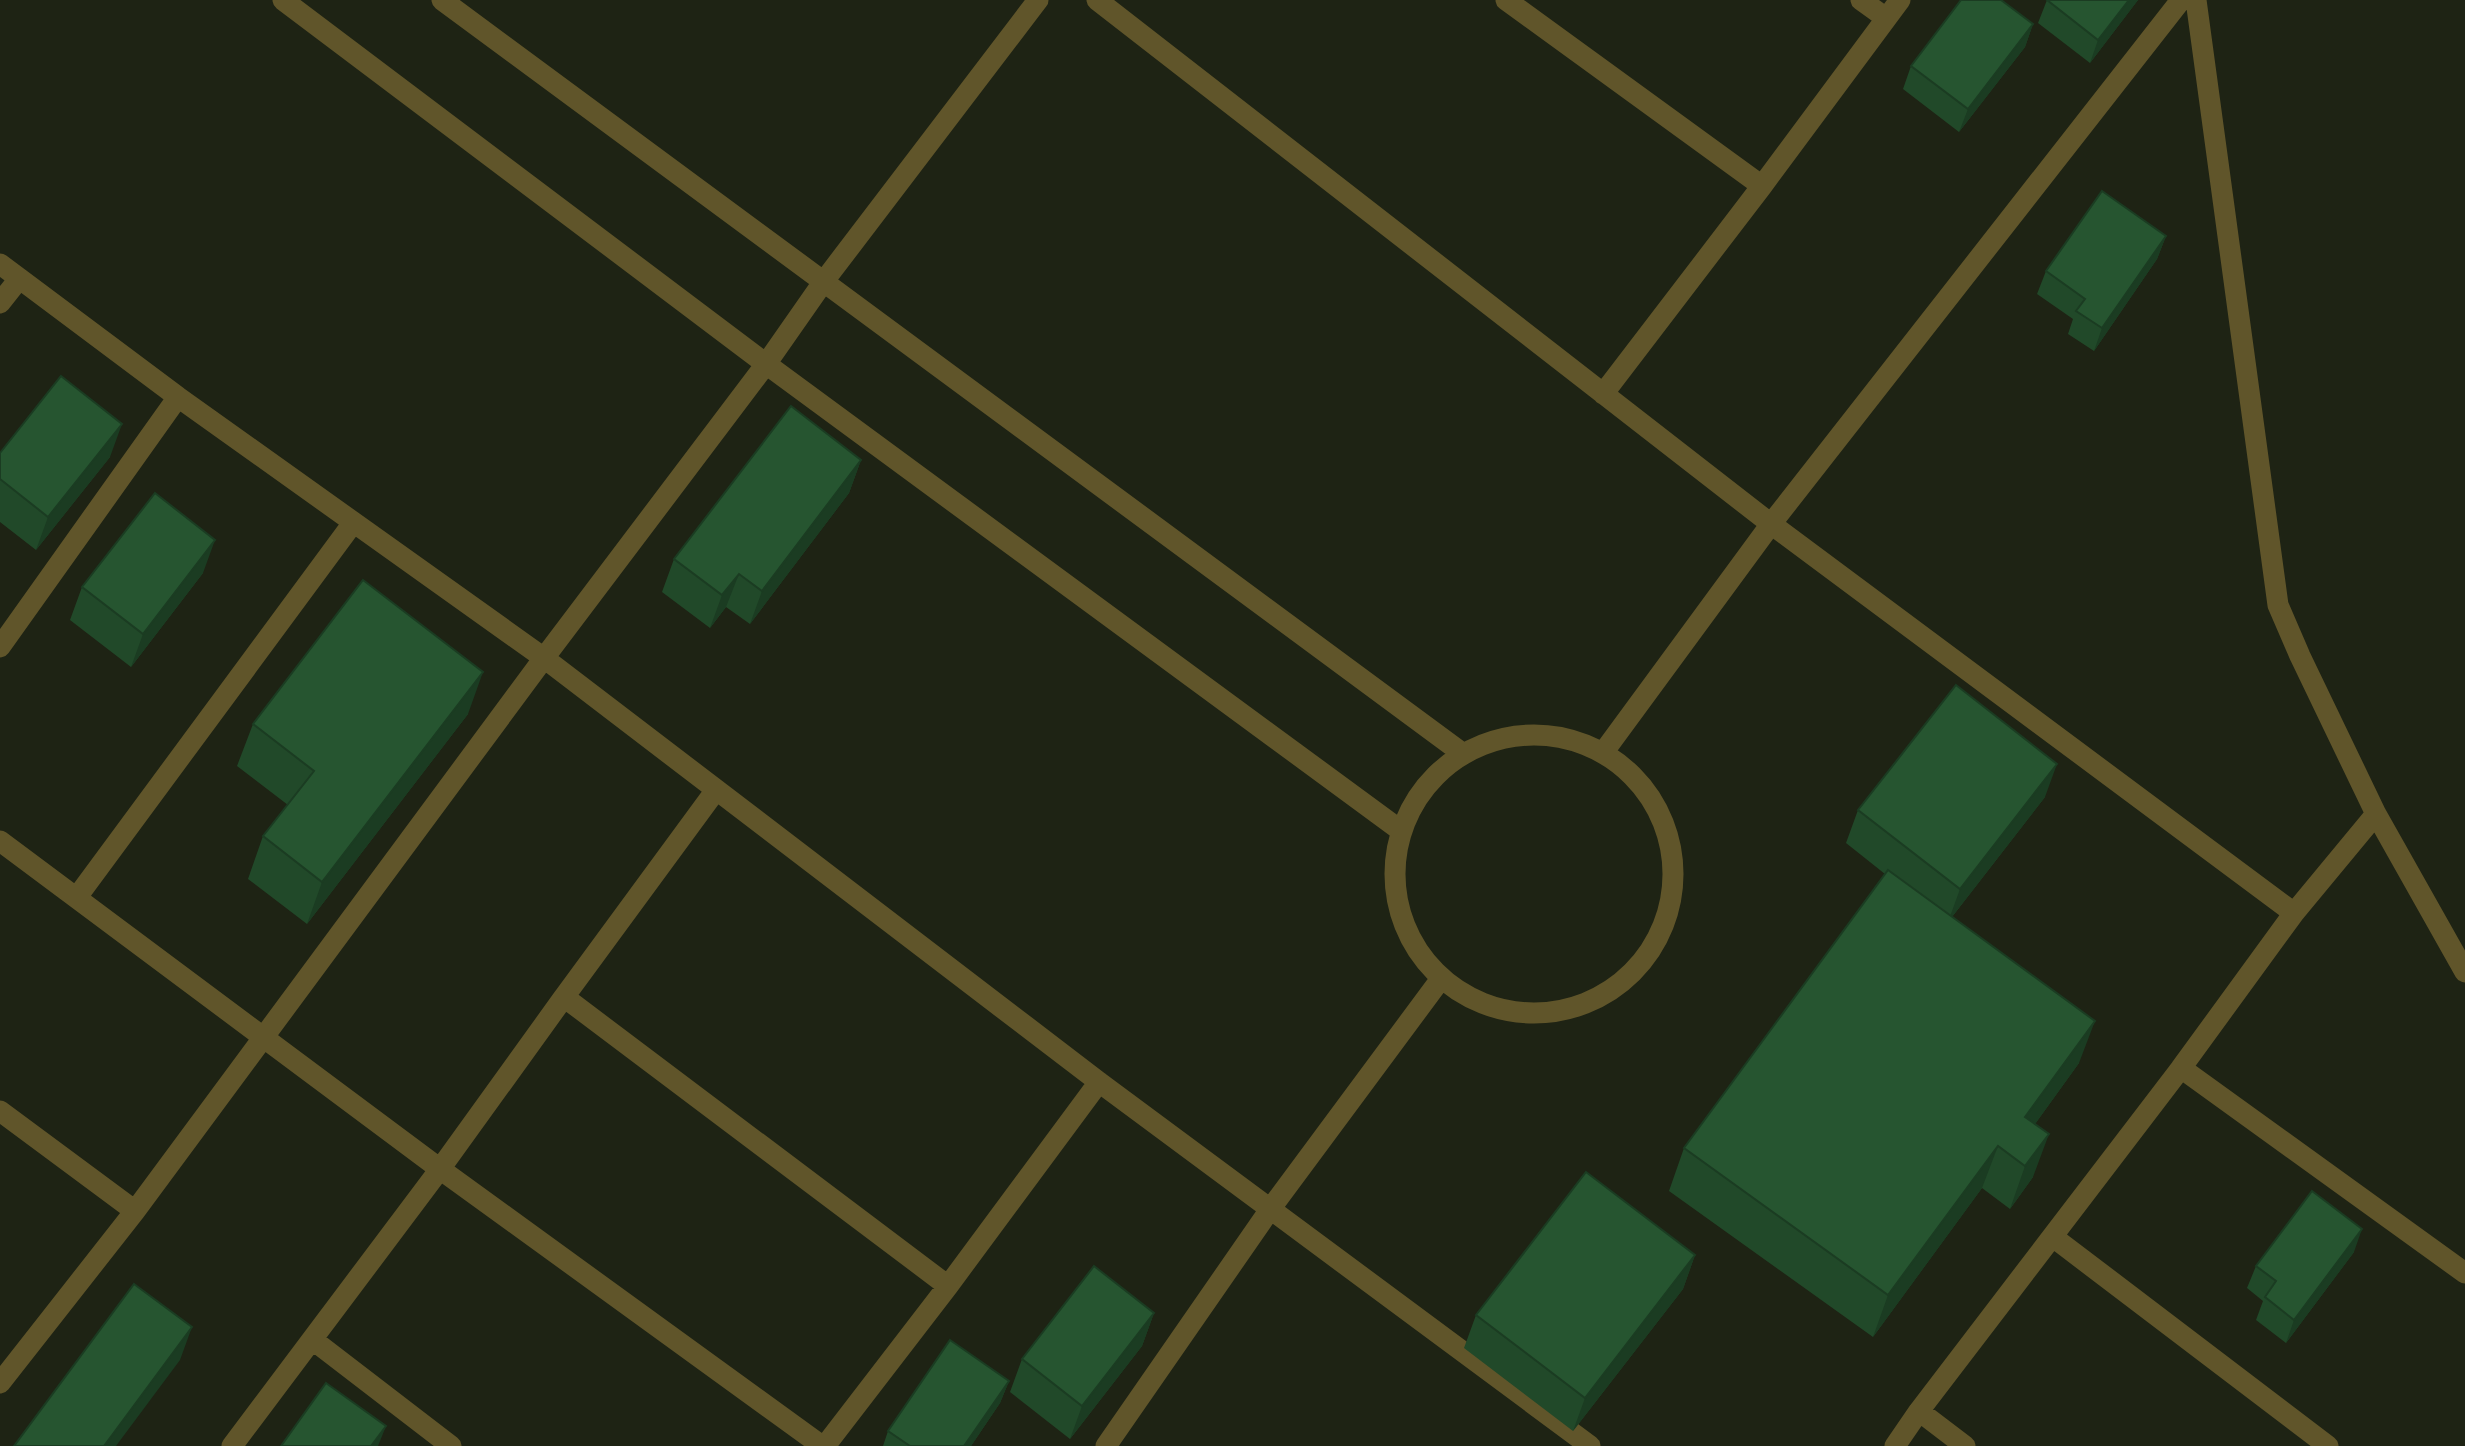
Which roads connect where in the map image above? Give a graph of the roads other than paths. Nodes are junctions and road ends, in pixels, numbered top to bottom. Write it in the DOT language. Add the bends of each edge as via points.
graph roads {
  1 [pos="283,0"];
  2 [pos="442,0"];
  3 [pos="1038,0"];
  4 [pos="1097,0"];
  5 [pos="1506,0"];
  6 [pos="1861,0"];
  7 [pos="1900,0"];
  8 [pos="2181,0"];
  9 [pos="2196,0"];
  10 [pos="1886,18"];
  11 [pos="1762,186"];
  12 [pos="0,264"];
  13 [pos="19,279"];
  14 [pos="824,281"];
  15 [pos="0,303"];
  16 [pos="766,364"];
  17 [pos="1603,394"];
  18 [pos="178,397"];
  19 [pos="353,523"];
  20 [pos="1771,524"];
  21 [pos="0,648"];
  22 [pos="544,658"];
  23 [pos="1605,750"];
  24 [pos="1462,753"];
  25 [pos="716,790"];
  26 [pos="2376,814"];
  27 [pos="1400,830"];
  28 [pos="0,841"];
  29 [pos="77,897"];
  30 [pos="2294,913"];
  31 [pos="2465,972"];
  32 [pos="1440,980"];
  33 [pos="564,997"];
  34 [pos="263,1038"];
  35 [pos="2180,1068"];
  36 [pos="1099,1082"];
  37 [pos="0,1111"];
  38 [pos="440,1169"];
  39 [pos="1271,1208"];
  40 [pos="135,1211"];
  41 [pos="2053,1237"];
  42 [pos="2465,1273"];
  43 [pos="948,1286"];
  44 [pos="313,1340"];
  45 [pos="0,1383"];
  46 [pos="1919,1411"];
  47 [pos="232,1446"];
  48 [pos="451,1446"];
  49 [pos="823,1446"];
  50 [pos="1107,1446"];
  51 [pos="1590,1446"];
  52 [pos="1895,1446"];
  53 [pos="1965,1446"];
  54 [pos="2328,1446"];
  1 -- 16 [label="street"];
  2 -- 14 [label="street"];
  3 -- 14 [label="street"];
  4 -- 17 [label="street"];
  5 -- 11 [label="street"];
  6 -- 10 [label="street"];
  7 -- 10 [label="street"];
  8 -- 20 [label="street"];
  9 -- 26 [label="street" via="2278,605"];
  10 -- 11 [label="street"];
  11 -- 17 [label="street"];
  12 -- 13 [label="street"];
  13 -- 15 [label="street"];
  13 -- 18 [label="street"];
  14 -- 16 [label="street"];
  14 -- 24 [label="street"];
  16 -- 22 [label="street"];
  16 -- 27 [label="street"];
  17 -- 20 [label="street"];
  18 -- 19 [label="street"];
  18 -- 21 [label="street"];
  19 -- 22 [label="street"];
  19 -- 29 [label="street"];
  20 -- 23 [label="street"];
  20 -- 30 [label="street"];
  22 -- 25 [label="street"];
  22 -- 34 [label="street"];
  23 -- 24 [label="street" via="1556,735 1519,735"];
  23 -- 32 [label="street" via="1631,772 1660,812 1673,859 1669,910 1648,955 1613,989 1581,1006 1533,1014 1485,1006"];
  24 -- 27 [label="street" via="1423,787"];
  25 -- 33 [label="street"];
  25 -- 36 [label="street"];
  26 -- 30 [label="street"];
  26 -- 31 [label="street"];
  27 -- 32 [label="street" via="1393,883 1404,930"];
  28 -- 29 [label="street"];
  29 -- 34 [label="street"];
  30 -- 35 [label="street"];
  32 -- 39 [label="street"];
  33 -- 38 [label="street"];
  33 -- 43 [label="street"];
  34 -- 38 [label="street"];
  34 -- 40 [label="street"];
  35 -- 41 [label="street"];
  35 -- 42 [label="street"];
  36 -- 39 [label="street"];
  36 -- 43 [label="street"];
  37 -- 40 [label="street"];
  38 -- 44 [label="street"];
  38 -- 49 [label="street"];
  39 -- 50 [label="street"];
  39 -- 51 [label="street"];
  40 -- 45 [label="street"];
  41 -- 46 [label="street"];
  41 -- 54 [label="street"];
  43 -- 49 [label="street"];
  44 -- 47 [label="street"];
  44 -- 48 [label="street"];
  46 -- 52 [label="street"];
  46 -- 53 [label="street"];
}
